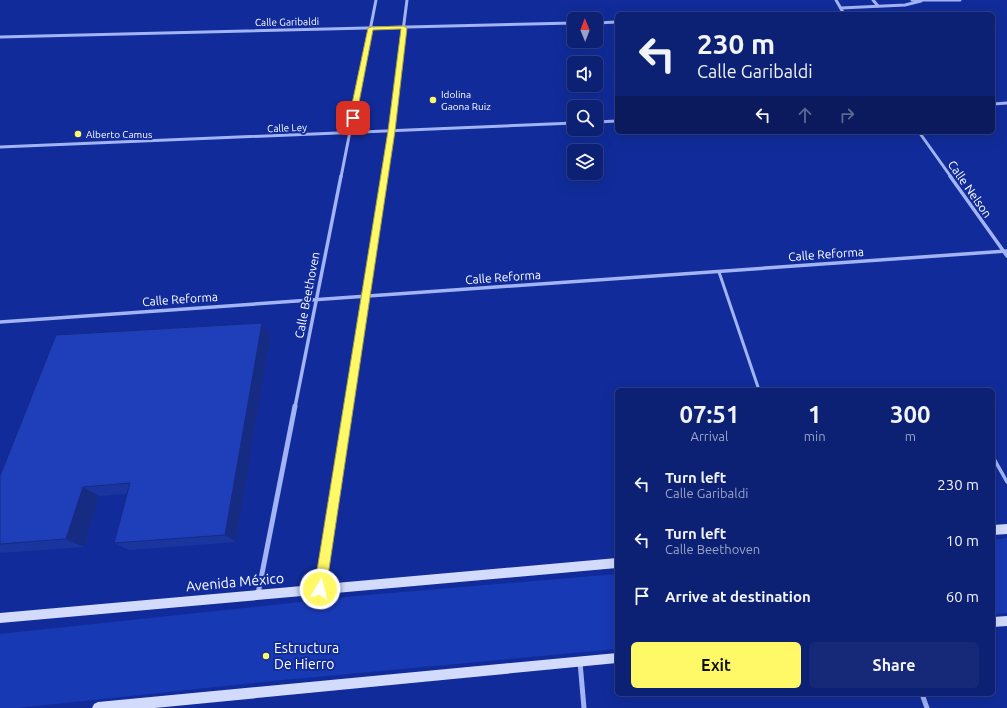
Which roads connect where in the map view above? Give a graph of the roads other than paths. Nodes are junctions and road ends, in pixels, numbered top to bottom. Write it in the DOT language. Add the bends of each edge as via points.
graph roads {
  1 [pos="376,0"];
  2 [pos="407,0"];
  3 [pos="836,0"];
  4 [pos="841,0"];
  5 [pos="873,0"];
  6 [pos="912,0"];
  7 [pos="960,0"];
  8 [pos="921,1"];
  9 [pos="878,6"];
  10 [pos="841,8"];
  11 [pos="843,12"];
  12 [pos="615,22"];
  13 [pos="603,23"];
  14 [pos="567,24"];
  15 [pos="371,28"];
  16 [pos="404,28"];
  17 [pos="0,37"];
  18 [pos="1007,103"];
  19 [pos="995,104"];
  20 [pos="615,121"];
  21 [pos="603,122"];
  22 [pos="567,123"];
  23 [pos="391,131"];
  24 [pos="350,133"];
  25 [pos="920,134"];
  26 [pos="0,147"];
  27 [pos="1005,252"];
  28 [pos="1007,256"];
  29 [pos="718,272"];
  30 [pos="366,296"];
  31 [pos="317,300"];
  32 [pos="0,322"];
  33 [pos="758,388"];
  34 [pos="995,461"];
  35 [pos="1007,482"];
  36 [pos="1007,528"];
  37 [pos="995,530"];
  38 [pos="615,563"];
  39 [pos="320,589"];
  40 [pos="258,595"];
  41 [pos="0,618"];
  42 [pos="1007,621"];
  43 [pos="995,622"];
  44 [pos="615,658"];
  45 [pos="580,662"];
  46 [pos="923,696"];
  47 [pos="98,708"];
  48 [pos="584,708"];
  49 [pos="927,708"];
  1 -- 15 [label="street, Calle Beethoven"];
  2 -- 16 [label="street"];
  3 -- 4 [label="street"];
  3 -- 10 [label="street"];
  5 -- 9 [label="street"];
  6 -- 8 [label="street"];
  7 -- 8 [label="street"];
  8 -- 9 [label="street" via="905,5"];
  9 -- 10 [label="street"];
  10 -- 11 [label="street"];
  12 -- 13 [label="street"];
  14 -- 16 [label="street, Calle Garibaldi"];
  15 -- 16 [label="street, Calle Garibaldi"];
  15 -- 17 [label="street, Calle Garibaldi"];
  15 -- 24 [label="street, Calle Beethoven"];
  16 -- 23 [label="street"];
  18 -- 19 [label="street"];
  20 -- 21 [label="street"];
  22 -- 23 [label="street, Calle Ley"];
  23 -- 24 [label="street, Calle Ley"];
  23 -- 30 [label="street"];
  24 -- 26 [label="street, Calle Ley"];
  24 -- 31 [label="street, Calle Beethoven"];
  25 -- 27 [label="street, Calle Nelson"];
  27 -- 28 [label="street, Calle Nelson"];
  27 -- 29 [label="street, Calle Reforma"];
  29 -- 30 [label="street, Calle Reforma"];
  29 -- 33 [label="lane"];
  30 -- 31 [label="street, Calle Reforma"];
  30 -- 39 [label="street"];
  31 -- 32 [label="street, Calle Reforma"];
  31 -- 40 [label="street, Calle Beethoven"];
  34 -- 35 [label="lane"];
  36 -- 37 [label="main road"];
  38 -- 39 [label="main road, Avenida México"];
  39 -- 40 [label="main road, Avenida México"];
  40 -- 41 [label="main road, Avenida México"];
  42 -- 43 [label="main road"];
  44 -- 45 [label="main road"];
  45 -- 47 [label="main road"];
  45 -- 48 [label="street"];
  46 -- 49 [label="street"];
}
